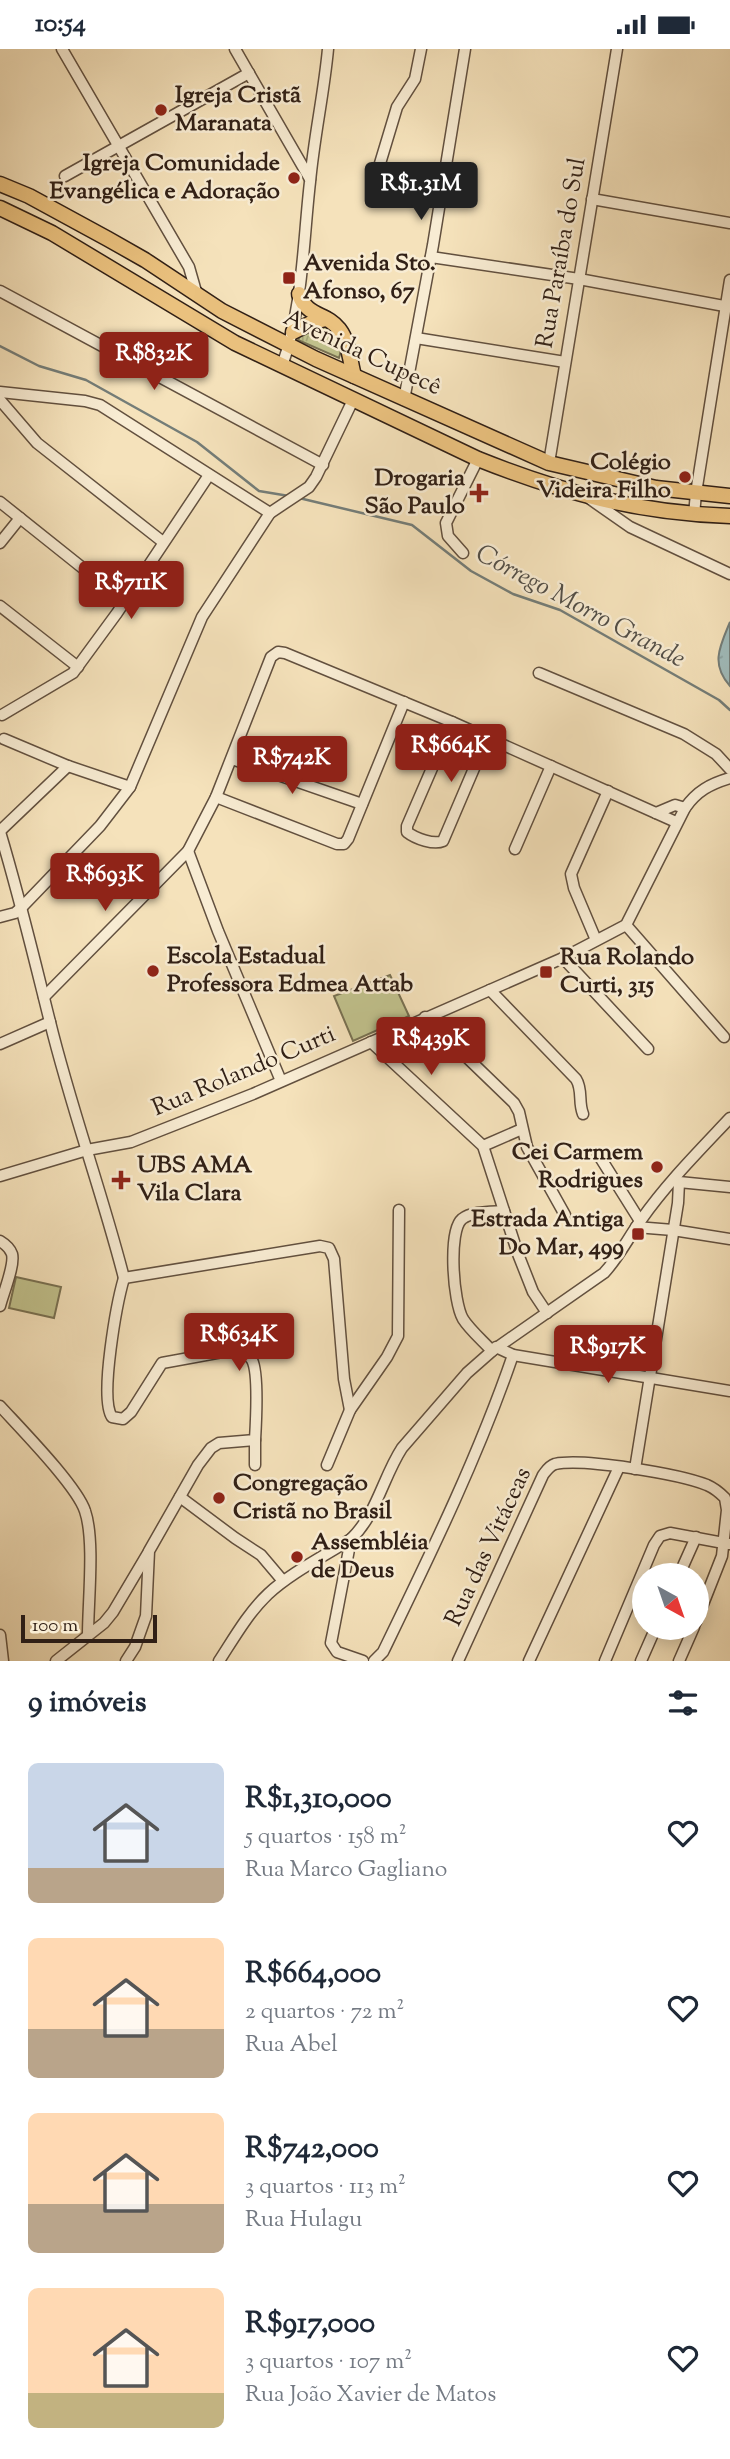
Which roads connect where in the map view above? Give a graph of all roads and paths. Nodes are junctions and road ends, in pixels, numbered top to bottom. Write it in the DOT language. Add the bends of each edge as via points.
graph roads {
  1 [pos="62,49"];
  2 [pos="235,49"];
  3 [pos="328,49"];
  4 [pos="421,49"];
  5 [pos="465,49"];
  6 [pos="617,49"];
  7 [pos="249,73"];
  8 [pos="118,147"];
  9 [pos="65,176"];
  10 [pos="310,179"];
  11 [pos="375,180"];
  12 [pos="0,184"];
  13 [pos="592,199"];
  14 [pos="0,208"];
  15 [pos="730,223"];
  16 [pos="431,257"];
  17 [pos="579,279"];
  18 [pos="730,280"];
  19 [pos="0,291"];
  20 [pos="299,294"];
  21 [pos="197,295"];
  22 [pos="727,306"];
  23 [pos="326,319"];
  24 [pos="416,338"];
  25 [pos="292,339"];
  26 [pos="565,362"];
  27 [pos="282,366"];
  28 [pos="354,376"];
  29 [pos="0,392"];
  30 [pos="0,400"];
  31 [pos="353,400"];
  32 [pos="404,400"];
  33 [pos="478,459"];
  34 [pos="549,463"];
  35 [pos="323,465"];
  36 [pos="209,475"];
  37 [pos="696,493"];
  38 [pos="730,496"];
  39 [pos="588,498"];
  40 [pos="0,502"];
  41 [pos="270,513"];
  42 [pos="694,515"];
  43 [pos="730,516"];
  44 [pos="20,518"];
  45 [pos="163,542"];
  46 [pos="0,543"];
  47 [pos="463,554"];
  48 [pos="730,574"];
  49 [pos="124,601"];
  50 [pos="0,606"];
  51 [pos="78,667"];
  52 [pos="539,673"];
  53 [pos="404,702"];
  54 [pos="1,714"];
  55 [pos="452,722"];
  56 [pos="487,738"];
  57 [pos="2,740"];
  58 [pos="232,759"];
  59 [pos="68,766"];
  60 [pos="551,767"];
  61 [pos="730,769"];
  62 [pos="730,778"];
  63 [pos="130,787"];
  64 [pos="608,791"];
  65 [pos="216,797"];
  66 [pos="362,804"];
  67 [pos="685,808"];
  68 [pos="656,813"];
  69 [pos="676,822"];
  70 [pos="0,831"];
  71 [pos="515,849"];
  72 [pos="188,851"];
  73 [pos="22,907"];
  74 [pos="0,917"];
  75 [pos="626,925"];
  76 [pos="596,940"];
  77 [pos="563,958"];
  78 [pos="490,990"];
  79 [pos="44,997"];
  80 [pos="425,1017"];
  81 [pos="50,1022"];
  82 [pos="724,1037"];
  83 [pos="371,1042"];
  84 [pos="0,1044"];
  85 [pos="648,1049"];
  86 [pos="281,1081"];
  87 [pos="583,1114"];
  88 [pos="730,1118"];
  89 [pos="522,1126"];
  90 [pos="482,1145"];
  91 [pos="87,1150"];
  92 [pos="598,1154"];
  93 [pos="0,1176"];
  94 [pos="676,1180"];
  95 [pos="730,1187"];
  96 [pos="399,1210"];
  97 [pos="504,1210"];
  98 [pos="565,1215"];
  99 [pos="638,1224"];
  100 [pos="673,1230"];
  101 [pos="730,1239"];
  102 [pos="0,1241"];
  103 [pos="124,1278"];
  104 [pos="0,1306"];
  105 [pos="547,1313"];
  106 [pos="494,1349"];
  107 [pos="513,1355"];
  108 [pos="650,1376"];
  109 [pos="730,1391"];
  110 [pos="0,1406"];
  111 [pos="350,1410"];
  112 [pos="255,1440"];
  113 [pos="255,1465"];
  114 [pos="327,1465"];
  115 [pos="619,1467"];
  116 [pos="635,1469"];
  117 [pos="180,1497"];
  118 [pos="696,1537"];
  119 [pos="351,1539"];
  120 [pos="727,1543"];
  121 [pos="149,1551"];
  122 [pos="684,1563"];
  123 [pos="283,1581"];
  124 [pos="709,1589"];
  125 [pos="0,1635"];
  126 [pos="88,1635"];
  127 [pos="650,1640"];
  128 [pos="688,1640"];
  129 [pos="3,1661"];
  130 [pos="56,1661"];
  131 [pos="126,1661"];
  132 [pos="219,1661"];
  133 [pos="363,1661"];
  134 [pos="374,1661"];
  135 [pos="458,1661"];
  136 [pos="530,1661"];
  137 [pos="605,1661"];
  138 [pos="641,1661"];
  139 [pos="679,1661"];
  1 -- 8 [label="street"];
  2 -- 7 [label="street"];
  3 -- 10 [label="street"];
  4 -- 11 [label="street" via="415,79 397,107"];
  5 -- 16 [label="street"];
  6 -- 13 [label="street, Rua Paraíba do Sul"];
  7 -- 8 [label="street"];
  7 -- 10 [label="street"];
  8 -- 9 [label="street"];
  8 -- 21 [label="street" via="189,267"];
  10 -- 20 [label="street"];
  12 -- 21 [label="main road, Avenida Cupecê" via="108,239"];
  13 -- 15 [label="street"];
  13 -- 17 [label="street, Rua Paraíba do Sul"];
  14 -- 27 [label="main road, Avenida Cupecê" via="52,233"];
  16 -- 17 [label="street"];
  16 -- 24 [label="street"];
  17 -- 22 [label="street"];
  17 -- 26 [label="street, Rua Paraíba do Sul"];
  18 -- 22 [label="street"];
  19 -- 35 [label="street"];
  20 -- 23 [label="main road" via="307,309"];
  20 -- 25 [label="street"];
  21 -- 25 [label="main road, Avenida Cupecê" via="222,311"];
  22 -- 37 [label="street"];
  23 -- 25 [label="main road" via="313,322"];
  23 -- 28 [label="main road" via="345,338"];
  24 -- 26 [label="street"];
  24 -- 32 [label="street"];
  25 -- 27 [label="street"];
  25 -- 28 [label="main road, Avenida Cupecê"];
  26 -- 34 [label="street, Rua Paraíba do Sul"];
  27 -- 31 [label="main road, Avenida Cupecê"];
  28 -- 32 [label="main road, Avenida Cupecê"];
  29 -- 36 [label="street" via="100,405"];
  30 -- 45 [label="street" via="37,443"];
  31 -- 33 [label="main road, Avenida Cupecê"];
  31 -- 35 [label="street"];
  32 -- 34 [label="main road, Avenida Cupecê"];
  33 -- 39 [label="main road, Avenida Cupecê"];
  33 -- 47 [label="street" via="446,523 448,536"];
  34 -- 37 [label="main road, Avenida Cupecê"];
  35 -- 41 [label="street" via="309,487"];
  36 -- 41 [label="street"];
  36 -- 45 [label="street"];
  37 -- 38 [label="main road, Avenida Cupecê"];
  37 -- 42 [label="street"];
  39 -- 42 [label="main road, Avenida Cupecê"];
  39 -- 48 [label="street" via="630,527"];
  40 -- 44 [label="street"];
  41 -- 63 [label="street" via="202,617"];
  42 -- 43 [label="main road, Avenida Cupecê"];
  44 -- 46 [label="street"];
  44 -- 49 [label="street"];
  45 -- 49 [label="street"];
  49 -- 51 [label="street"];
  50 -- 51 [label="street"];
  51 -- 54 [label="street"];
  52 -- 61 [label="street" via="684,734"];
  53 -- 55 [label="street"];
  53 -- 58 [label="street" via="281,652 271,657"];
  53 -- 66 [label="street"];
  54 -- 57 [label="street"];
  55 -- 56 [label="street"];
  55 -- 56 [label="street" via="407,826 413,836 443,841"];
  56 -- 60 [label="street"];
  57 -- 59 [label="street"];
  58 -- 65 [label="street"];
  58 -- 66 [label="street"];
  59 -- 63 [label="street"];
  59 -- 70 [label="street"];
  60 -- 64 [label="street"];
  60 -- 71 [label="street"];
  62 -- 67 [label="street" via="710,784"];
  63 -- 73 [label="street"];
  64 -- 68 [label="street"];
  64 -- 76 [label="street" via="571,874"];
  65 -- 66 [label="street" via="341,845"];
  65 -- 72 [label="street"];
  67 -- 68 [label="street" via="675,805"];
  67 -- 69 [label="street"];
  68 -- 69 [label="street"];
  69 -- 75 [label="street"];
  70 -- 73 [label="street"];
  72 -- 79 [label="street"];
  72 -- 86 [label="street"];
  73 -- 74 [label="street"];
  73 -- 79 [label="street"];
  75 -- 76 [label="street, Rua Rolando Curti"];
  75 -- 82 [label="street"];
  76 -- 77 [label="street, Rua Rolando Curti"];
  77 -- 78 [label="street, Rua Rolando Curti"];
  77 -- 85 [label="street"];
  78 -- 80 [label="street, Rua Rolando Curti"];
  78 -- 87 [label="street" via="579,1083"];
  79 -- 81 [label="street"];
  80 -- 83 [label="street, Rua Rolando Curti"];
  80 -- 89 [label="street" via="509,1098"];
  81 -- 84 [label="street"];
  81 -- 91 [label="street"];
  83 -- 86 [label="street, Rua Rolando Curti"];
  83 -- 90 [label="street"];
  86 -- 91 [label="street, Rua Rolando Curti" via="131,1142"];
  88 -- 94 [label="street"];
  89 -- 90 [label="street"];
  89 -- 98 [label="street" via="527,1147"];
  90 -- 97 [label="street"];
  91 -- 93 [label="street, Rua Rolando Curti"];
  91 -- 103 [label="street"];
  92 -- 99 [label="street"];
  94 -- 95 [label="street"];
  94 -- 99 [label="street"];
  94 -- 100 [label="street"];
  96 -- 111 [label="street" via="398,1336"];
  97 -- 105 [label="street" via="533,1292"];
  97 -- 106 [label="street" via="469,1215 460,1222 454,1265 463,1318"];
  99 -- 100 [label="street"];
  99 -- 105 [label="street" via="604,1273"];
  100 -- 101 [label="street"];
  100 -- 108 [label="street"];
  102 -- 104 [label="street" via="12,1254"];
  103 -- 111 [label="street" via="329,1248 334,1259"];
  103 -- 112 [label="street" via="114,1319 109,1414 123,1419 131,1412 162,1363 240,1350 251,1358 254,1368"];
  105 -- 106 [label="street"];
  106 -- 107 [label="street"];
  106 -- 119 [label="street" via="402,1448 369,1517"];
  107 -- 108 [label="street"];
  107 -- 134 [label="street" via="418,1579 383,1652"];
  108 -- 109 [label="street"];
  108 -- 116 [label="street"];
  110 -- 126 [label="street" via="85,1509 90,1545"];
  111 -- 114 [label="street"];
  112 -- 113 [label="street"];
  112 -- 117 [label="street" via="211,1448"];
  115 -- 116 [label="street, Rua das Vitáceas"];
  115 -- 135 [label="street, Rua das Vitáceas" via="563,1464 548,1468"];
  115 -- 136 [label="street"];
  116 -- 120 [label="street, Rua das Vitáceas" via="705,1484 722,1495 727,1503"];
  117 -- 121 [label="street"];
  117 -- 123 [label="street" via="261,1555"];
  118 -- 120 [label="street"];
  118 -- 122 [label="street"];
  118 -- 137 [label="street" via="664,1534 654,1545"];
  119 -- 123 [label="street"];
  119 -- 133 [label="street" via="331,1643 337,1652"];
  120 -- 124 [label="street, Rua das Vitáceas"];
  121 -- 126 [label="street" via="113,1612"];
  121 -- 131 [label="street" via="146,1616"];
  123 -- 132 [label="street" via="258,1604"];
  125 -- 129 [label="street"];
  126 -- 130 [label="street"];
  127 -- 138 [label="street"];
  128 -- 139 [label="street"];
}
